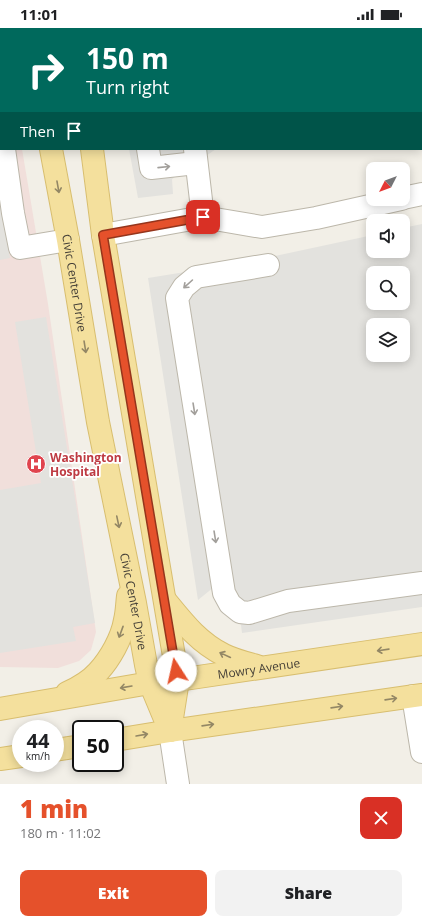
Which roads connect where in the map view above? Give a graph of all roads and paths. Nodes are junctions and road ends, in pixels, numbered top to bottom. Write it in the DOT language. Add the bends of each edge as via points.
graph roads {
  1 [pos="4,150"];
  2 [pos="51,150"];
  3 [pos="92,150"];
  4 [pos="148,150"];
  5 [pos="195,156"];
  6 [pos="422,194"];
  7 [pos="410,197"];
  8 [pos="370,206"];
  9 [pos="203,217"];
  10 [pos="103,235"];
  11 [pos="68,240"];
  12 [pos="10,244"];
  13 [pos="268,265"];
  14 [pos="130,580"];
  15 [pos="422,583"];
  16 [pos="164,600"];
  17 [pos="422,644"];
  18 [pos="262,668"];
  19 [pos="178,680"];
  20 [pos="150,683"];
  21 [pos="417,695"];
  22 [pos="52,700"];
  23 [pos="0,709"];
  24 [pos="170,731"];
  25 [pos="124,739"];
  26 [pos="422,752"];
  27 [pos="12,757"];
  28 [pos="0,759"];
  29 [pos="178,784"];
  1 -- 12 [label="street" via="13,213"];
  2 -- 11 [label="main road, Civic Center Drive, one-way"];
  3 -- 10 [label="main road"];
  4 -- 5 [label="street, one-way" via="151,168"];
  5 -- 9 [label="street"];
  6 -- 7 [label="street"];
  8 -- 9 [label="street" via="262,227"];
  9 -- 10 [label="street"];
  10 -- 16 [label="main road"];
  11 -- 12 [label="street"];
  11 -- 14 [label="main road, Civic Center Drive, one-way" via="98,422"];
  13 -- 15 [label="street, one-way" via="196,277 184,287 177,298 224,593 230,604 240,612 249,613 288,601"];
  14 -- 20 [label="main road, Civic Center Drive"];
  14 -- 22 [label="main road, one-way" via="125,622 118,642 106,661 98,673 89,680"];
  18 -- 16 [label="main road, one-way" via="225,656 204,643"];
  16 -- 19 [label="main road"];
  17 -- 18 [label="main road, Mowry Avenue, one-way"];
  18 -- 19 [label="main road, Mowry Avenue"];
  19 -- 20 [label="main road, Mowry Avenue"];
  19 -- 24 [label="main road"];
  20 -- 22 [label="main road, Mowry Avenue, one-way"];
  20 -- 24 [label="main road, Civic Center Drive"];
  24 -- 21 [label="main road, one-way"];
  21 -- 26 [label="street"];
  22 -- 23 [label="main road, Mowry Avenue"];
  25 -- 24 [label="main road, one-way"];
  24 -- 29 [label="street"];
  27 -- 28 [label="main road"];
}
